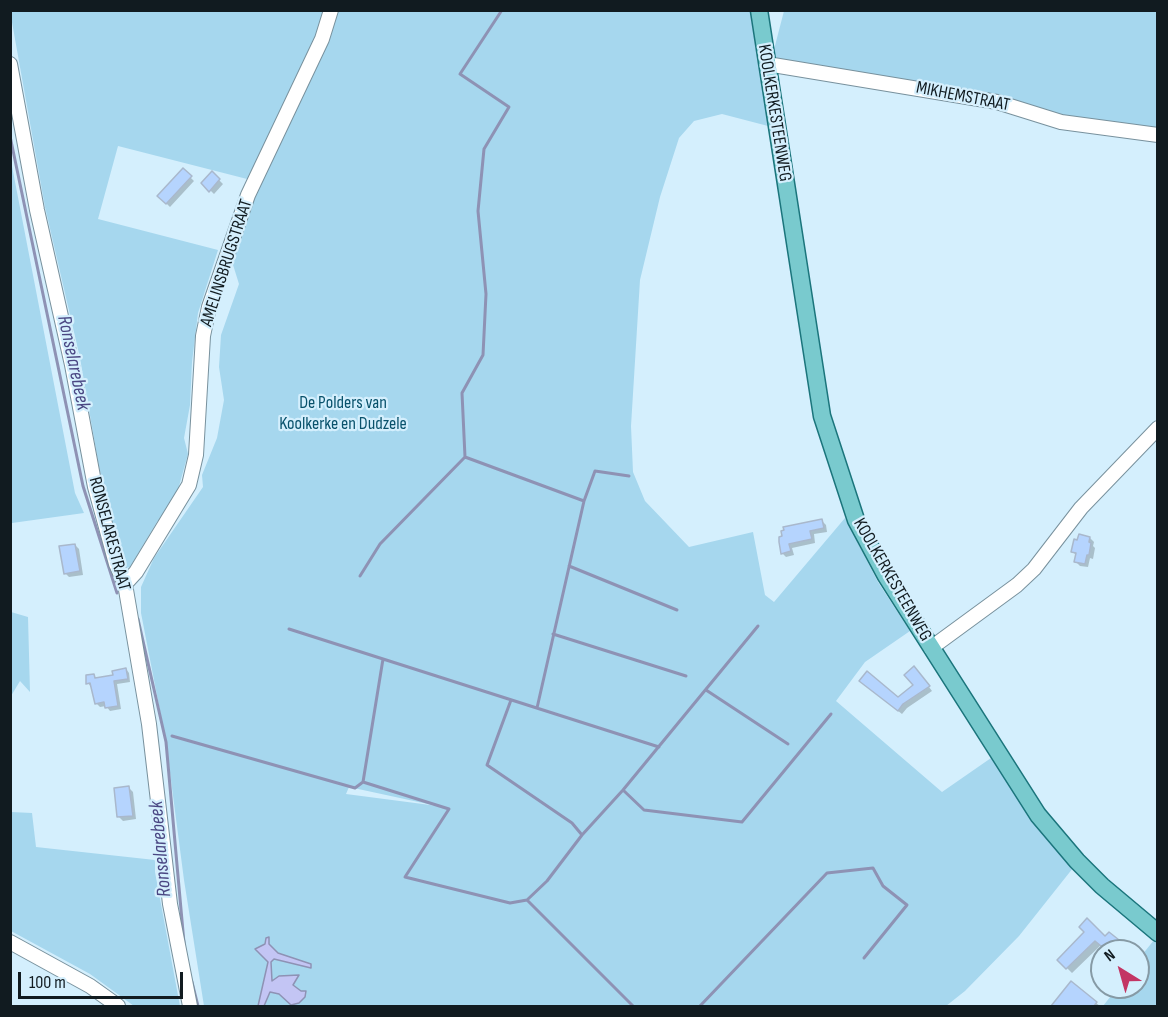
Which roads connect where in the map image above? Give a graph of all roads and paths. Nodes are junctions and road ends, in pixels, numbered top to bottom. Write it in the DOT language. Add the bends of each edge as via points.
graph roads {
  1 [pos="331,10"];
  2 [pos="759,10"];
  3 [pos="10,64"];
  4 [pos="766,64"];
  5 [pos="1158,135"];
  6 [pos="1158,428"];
  7 [pos="125,584"];
  8 [pos="932,648"];
  9 [pos="1158,933"];
  10 [pos="10,942"];
  11 [pos="118,1006"];
  12 [pos="190,1006"];
  1 -- 7 [label="street, AMELINSBRUGSTRAAT" via="322,39 248,195 209,307 203,336 196,455 189,485"];
  2 -- 4 [label="main road, KOOLKERKESTEENWEG"];
  3 -- 7 [label="street, RONSELARESTRAAT" via="95,487"];
  4 -- 5 [label="street, MIKHEMSTRAAT" via="997,102 1061,122"];
  4 -- 8 [label="main road, KOOLKERKESTEENWEG" via="822,416 856,520"];
  6 -- 8 [label="street" via="1081,508 1017,585"];
  7 -- 12 [label="street, RONSELARESTRAAT" via="149,724 170,904"];
  8 -- 9 [label="main road, KOOLKERKESTEENWEG" via="1038,815 1102,886"];
  10 -- 11 [label="street"];
}
